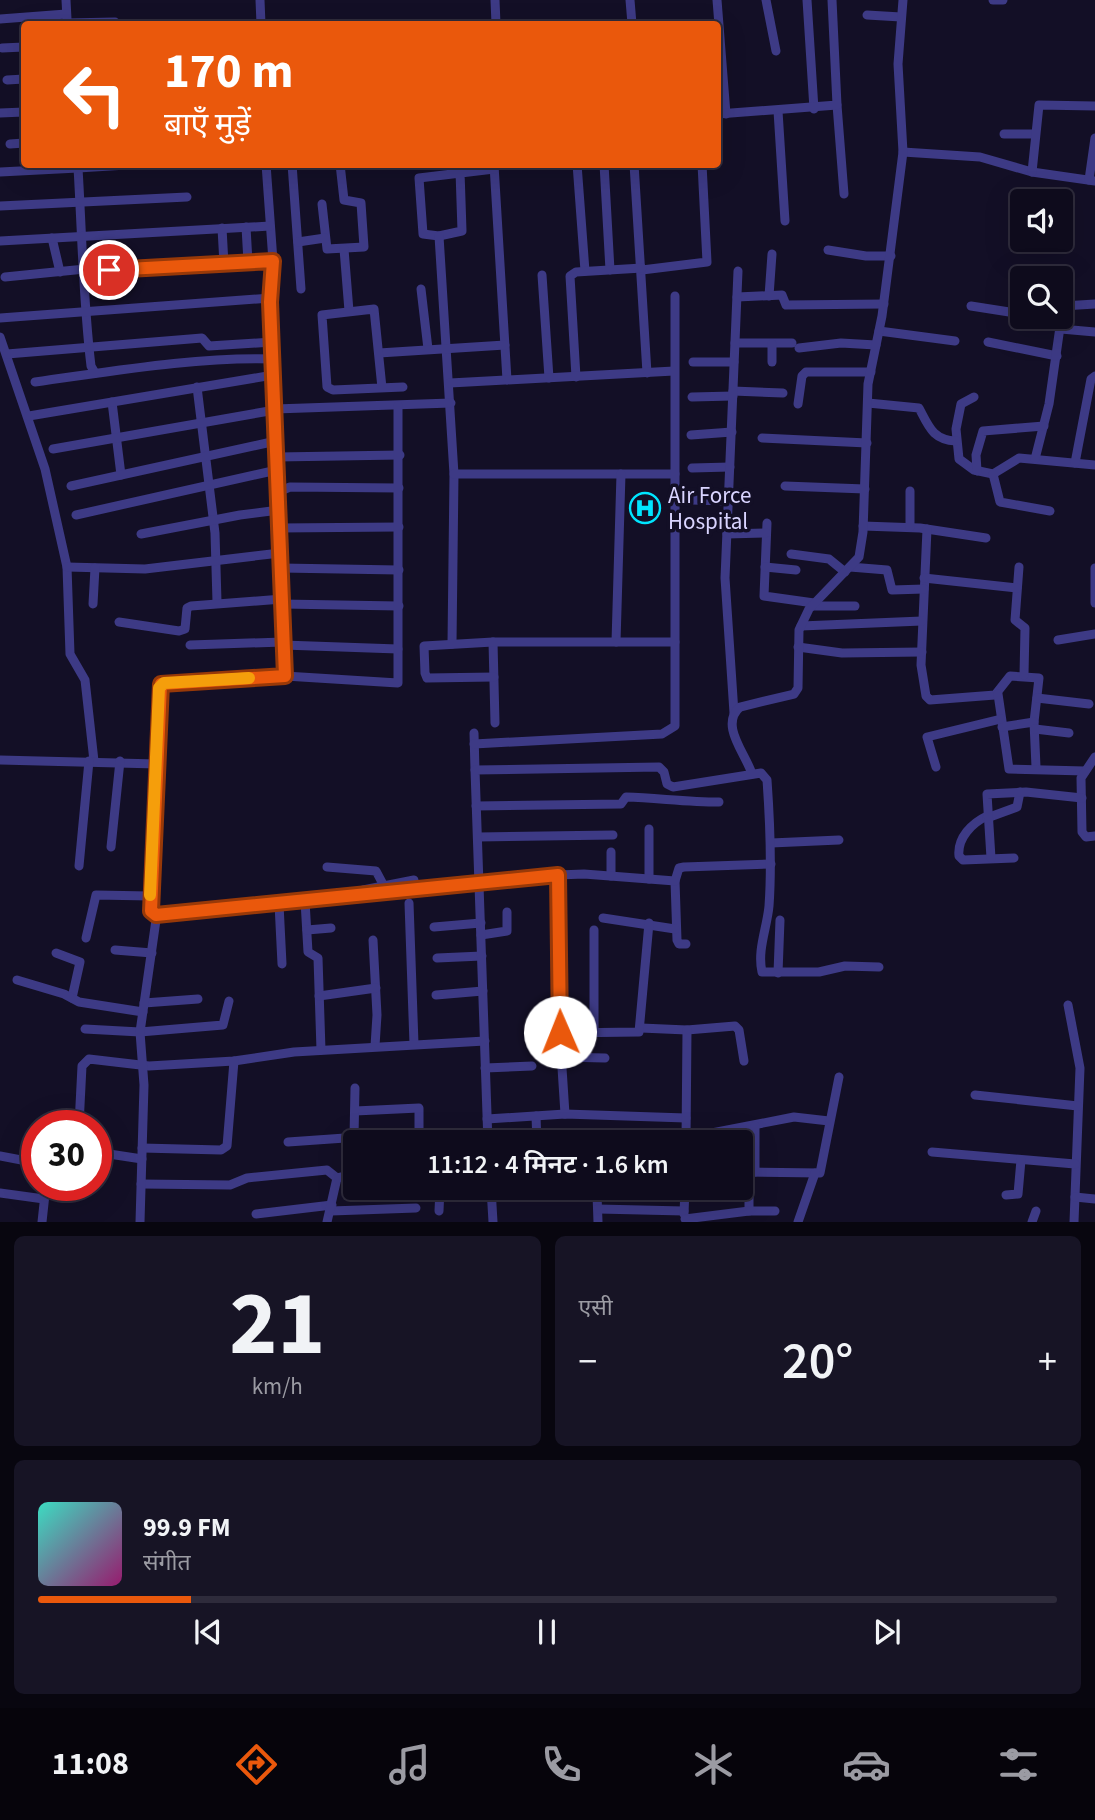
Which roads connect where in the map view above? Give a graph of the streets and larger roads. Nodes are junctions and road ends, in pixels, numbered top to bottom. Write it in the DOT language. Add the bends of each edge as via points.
graph roads {
  1 [pos="66,0"];
  2 [pos="260,0"];
  3 [pos="495,0"];
  4 [pos="630,0"];
  5 [pos="717,0"];
  6 [pos="766,0"];
  7 [pos="807,0"];
  8 [pos="832,0"];
  9 [pos="903,0"];
  10 [pos="993,0"];
  11 [pos="1003,0"];
  12 [pos="867,15"];
  13 [pos="901,17"];
  14 [pos="0,19"];
  15 [pos="67,20"];
  16 [pos="261,21"];
  17 [pos="496,21"];
  18 [pos="632,21"];
  19 [pos="718,21"];
  20 [pos="21,47"];
  21 [pos="2,48"];
  22 [pos="776,51"];
  23 [pos="21,79"];
  24 [pos="7,80"];
  25 [pos="721,91"];
  26 [pos="837,105"];
  27 [pos="1095,106"];
  28 [pos="814,109"];
  29 [pos="778,111"];
  30 [pos="21,112"];
  31 [pos="0,113"];
  32 [pos="722,114"];
  33 [pos="1004,134"];
  34 [pos="1035,134"];
  35 [pos="1095,138"];
  36 [pos="21,143"];
  37 [pos="10,144"];
  38 [pos="903,152"];
  39 [pos="52,168"];
  40 [pos="78,168"];
  41 [pos="266,168"];
  42 [pos="292,168"];
  43 [pos="340,168"];
  44 [pos="486,168"];
  45 [pos="494,168"];
  46 [pos="577,168"];
  47 [pos="604,168"];
  48 [pos="634,168"];
  49 [pos="702,168"];
  50 [pos="435,169"];
  51 [pos="460,171"];
  52 [pos="0,172"];
  53 [pos="1032,172"];
  54 [pos="1092,181"];
  55 [pos="844,194"];
  56 [pos="187,198"];
  57 [pos="80,203"];
  58 [pos="322,204"];
  59 [pos="0,206"];
  60 [pos="785,221"];
  61 [pos="270,226"];
  62 [pos="246,227"];
  63 [pos="222,228"];
  64 [pos="439,236"];
  65 [pos="83,237"];
  66 [pos="52,238"];
  67 [pos="325,238"];
  68 [pos="0,241"];
  69 [pos="298,242"];
  70 [pos="344,249"];
  71 [pos="828,250"];
  72 [pos="772,254"];
  73 [pos="891,256"];
  74 [pos="273,261"];
  75 [pos="248,262"];
  76 [pos="224,264"];
  77 [pos="642,269"];
  78 [pos="85,270"];
  79 [pos="610,270"];
  80 [pos="585,271"];
  81 [pos="738,271"];
  82 [pos="60,272"];
  83 [pos="542,275"];
  84 [pos="5,277"];
  85 [pos="301,289"];
  86 [pos="421,289"];
  87 [pos="675,296"];
  88 [pos="769,296"];
  89 [pos="737,297"];
  90 [pos="271,298"];
  91 [pos="884,304"];
  92 [pos="1095,304"];
  93 [pos="1073,305"];
  94 [pos="971,306"];
  95 [pos="85,310"];
  96 [pos="349,311"];
  97 [pos="1010,312"];
  98 [pos="0,318"];
  99 [pos="1073,327"];
  100 [pos="1060,329"];
  101 [pos="879,331"];
  102 [pos="1095,332"];
  103 [pos="0,337"];
  104 [pos="956,341"];
  105 [pos="272,342"];
  106 [pos="988,342"];
  107 [pos="735,343"];
  108 [pos="772,344"];
  109 [pos="505,345"];
  110 [pos="876,345"];
  111 [pos="89,346"];
  112 [pos="448,348"];
  113 [pos="428,349"];
  114 [pos="379,353"];
  115 [pos="7,354"];
  116 [pos="1057,356"];
  117 [pos="273,359"];
  118 [pos="693,362"];
  119 [pos="734,362"];
  120 [pos="772,362"];
  121 [pos="674,371"];
  122 [pos="871,372"];
  123 [pos="95,373"];
  124 [pos="647,373"];
  125 [pos="273,375"];
  126 [pos="576,376"];
  127 [pos="1095,376"];
  128 [pos="549,378"];
  129 [pos="507,380"];
  130 [pos="35,382"];
  131 [pos="450,383"];
  132 [pos="197,387"];
  133 [pos="403,387"];
  134 [pos="382,388"];
  135 [pos="783,393"];
  136 [pos="733,394"];
  137 [pos="692,397"];
  138 [pos="974,397"];
  139 [pos="112,402"];
  140 [pos="451,403"];
  141 [pos="868,403"];
  142 [pos="798,404"];
  143 [pos="398,406"];
  144 [pos="275,410"];
  145 [pos="29,416"];
  146 [pos="201,423"];
  147 [pos="1044,426"];
  148 [pos="732,432"];
  149 [pos="691,435"];
  150 [pos="117,438"];
  151 [pos="762,438"];
  152 [pos="276,441"];
  153 [pos="957,441"];
  154 [pos="867,443"];
  155 [pos="53,449"];
  156 [pos="400,455"];
  157 [pos="277,457"];
  158 [pos="206,458"];
  159 [pos="1035,459"];
  160 [pos="1075,463"];
  161 [pos="1095,465"];
  162 [pos="730,467"];
  163 [pos="692,468"];
  164 [pos="277,470"];
  165 [pos="977,471"];
  166 [pos="454,474"];
  167 [pos="621,474"];
  168 [pos="675,474"];
  169 [pos="993,474"];
  170 [pos="121,475"];
  171 [pos="71,486"];
  172 [pos="785,486"];
  173 [pos="210,487"];
  174 [pos="399,488"];
  175 [pos="865,489"];
  176 [pos="910,491"];
  177 [pos="278,492"];
  178 [pos="691,500"];
  179 [pos="729,501"];
  180 [pos="279,510"];
  181 [pos="1050,511"];
  182 [pos="76,515"];
  183 [pos="214,520"];
  184 [pos="863,526"];
  185 [pos="399,527"];
  186 [pos="910,527"];
  187 [pos="279,528"];
  188 [pos="927,529"];
  189 [pos="141,534"];
  190 [pos="727,534"];
  191 [pos="986,538"];
  192 [pos="280,553"];
  193 [pos="791,554"];
  194 [pos="215,561"];
  195 [pos="67,567"];
  196 [pos="765,567"];
  197 [pos="1019,567"];
  198 [pos="95,568"];
  199 [pos="281,568"];
  200 [pos="1095,568"];
  201 [pos="399,570"];
  202 [pos="796,570"];
  203 [pos="848,570"];
  204 [pos="924,578"];
  205 [pos="1017,588"];
  206 [pos="924,589"];
  207 [pos="282,601"];
  208 [pos="217,602"];
  209 [pos="1095,603"];
  210 [pos="93,604"];
  211 [pos="813,605"];
  212 [pos="399,606"];
  213 [pos="855,606"];
  214 [pos="922,621"];
  215 [pos="119,622"];
  216 [pos="801,626"];
  217 [pos="1095,634"];
  218 [pos="1058,640"];
  219 [pos="494,642"];
  220 [pos="616,642"];
  221 [pos="676,642"];
  222 [pos="283,644"];
  223 [pos="452,644"];
  224 [pos="190,645"];
  225 [pos="798,646"];
  226 [pos="398,649"];
  227 [pos="922,652"];
  228 [pos="1024,675"];
  229 [pos="285,676"];
  230 [pos="494,677"];
  231 [pos="998,694"];
  232 [pos="1037,698"];
  233 [pos="1089,704"];
  234 [pos="734,713"];
  235 [pos="495,723"];
  236 [pos="1002,723"];
  237 [pos="1034,725"];
  238 [pos="474,733"];
  239 [pos="1069,733"];
  240 [pos="474,744"];
  241 [pos="1095,757"];
  242 [pos="0,760"];
  243 [pos="92,761"];
  244 [pos="120,761"];
  245 [pos="157,764"];
  246 [pos="936,767"];
  247 [pos="1036,767"];
  248 [pos="475,770"];
  249 [pos="1085,771"];
  250 [pos="752,774"];
  251 [pos="1020,792"];
  252 [pos="1082,798"];
  253 [pos="719,802"];
  254 [pos="476,806"];
  255 [pos="987,817"];
  256 [pos="649,829"];
  257 [pos="613,835"];
  258 [pos="1095,836"];
  259 [pos="478,837"];
  260 [pos="839,840"];
  261 [pos="771,843"];
  262 [pos="111,847"];
  263 [pos="611,852"];
  264 [pos="990,858"];
  265 [pos="1014,858"];
  266 [pos="771,864"];
  267 [pos="79,866"];
  268 [pos="327,867"];
  269 [pos="558,875"];
  270 [pos="611,876"];
  271 [pos="649,879"];
  272 [pos="414,880"];
  273 [pos="675,881"];
  274 [pos="479,883"];
  275 [pos="384,886"];
  276 [pos="344,894"];
  277 [pos="150,896"];
  278 [pos="305,901"];
  279 [pos="409,903"];
  280 [pos="279,904"];
  281 [pos="507,912"];
  282 [pos="156,915"];
  283 [pos="603,918"];
  284 [pos="780,920"];
  285 [pos="481,923"];
  286 [pos="649,923"];
  287 [pos="434,927"];
  288 [pos="331,928"];
  289 [pos="675,929"];
  290 [pos="307,930"];
  291 [pos="594,930"];
  292 [pos="481,934"];
  293 [pos="86,939"];
  294 [pos="373,940"];
  295 [pos="686,944"];
  296 [pos="115,950"];
  297 [pos="56,953"];
  298 [pos="152,953"];
  299 [pos="482,956"];
  300 [pos="437,958"];
  301 [pos="282,964"];
  302 [pos="879,967"];
  303 [pos="778,972"];
  304 [pos="18,980"];
  305 [pos="376,988"];
  306 [pos="483,991"];
  307 [pos="436,995"];
  308 [pos="319,996"];
  309 [pos="72,998"];
  310 [pos="198,999"];
  311 [pos="229,1001"];
  312 [pos="1068,1005"];
  313 [pos="143,1008"];
  314 [pos="641,1028"];
  315 [pos="85,1030"];
  316 [pos="687,1030"];
  317 [pos="140,1032"];
  318 [pos="560,1032"];
  319 [pos="594,1033"];
  320 [pos="485,1041"];
  321 [pos="414,1044"];
  322 [pos="375,1046"];
  323 [pos="321,1050"];
  324 [pos="561,1057"];
  325 [pos="605,1058"];
  326 [pos="234,1061"];
  327 [pos="744,1061"];
  328 [pos="143,1065"];
  329 [pos="532,1066"];
  330 [pos="485,1068"];
  331 [pos="838,1077"];
  332 [pos="355,1088"];
  333 [pos="975,1095"];
  334 [pos="1077,1106"];
  335 [pos="80,1110"];
  336 [pos="355,1111"];
  337 [pos="565,1114"];
  338 [pos="536,1116"];
  339 [pos="686,1118"];
  340 [pos="487,1119"];
  341 [pos="829,1121"];
  342 [pos="755,1126"];
  343 [pos="354,1130"];
  344 [pos="418,1130"];
  345 [pos="488,1130"];
  346 [pos="537,1130"];
  347 [pos="686,1130"];
  348 [pos="735,1130"];
  349 [pos="343,1138"];
  350 [pos="753,1139"];
  351 [pos="288,1142"];
  352 [pos="142,1148"];
  353 [pos="932,1152"];
  354 [pos="112,1154"];
  355 [pos="0,1156"];
  356 [pos="142,1159"];
  357 [pos="21,1160"];
  358 [pos="1021,1160"];
  359 [pos="1075,1164"];
  360 [pos="753,1172"];
  361 [pos="815,1173"];
  362 [pos="343,1177"];
  363 [pos="337,1178"];
  364 [pos="141,1184"];
  365 [pos="0,1193"];
  366 [pos="1006,1195"];
  367 [pos="21,1196"];
  368 [pos="1075,1197"];
  369 [pos="1095,1199"];
  370 [pos="439,1200"];
  371 [pos="492,1200"];
  372 [pos="597,1200"];
  373 [pos="749,1200"];
  374 [pos="44,1201"];
  375 [pos="332,1208"];
  376 [pos="416,1208"];
  377 [pos="598,1209"];
  378 [pos="439,1211"];
  379 [pos="749,1211"];
  380 [pos="775,1211"];
  381 [pos="1035,1211"];
  382 [pos="256,1214"];
  383 [pos="684,1217"];
  384 [pos="42,1222"];
  385 [pos="139,1222"];
  386 [pos="327,1222"];
  387 [pos="493,1222"];
  388 [pos="598,1222"];
  389 [pos="798,1222"];
  390 [pos="1032,1222"];
  391 [pos="1074,1222"];
  1 -- 15 [label="street"];
  2 -- 16 [label="street"];
  3 -- 17 [label="street"];
  4 -- 18 [label="street"];
  5 -- 19 [label="street"];
  6 -- 22 [label="street"];
  7 -- 28 [label="street"];
  8 -- 26 [label="street"];
  9 -- 13 [label="street"];
  10 -- 11 [label="street"];
  12 -- 13 [label="street"];
  13 -- 38 [label="street" via="898,64"];
  14 -- 15 [label="street"];
  20 -- 21 [label="street"];
  23 -- 24 [label="street"];
  25 -- 32 [label="street"];
  26 -- 28 [label="street"];
  26 -- 55 [label="street"];
  27 -- 34 [label="street" via="1041,104"];
  28 -- 29 [label="street"];
  29 -- 32 [label="street"];
  29 -- 60 [label="street"];
  30 -- 31 [label="street"];
  33 -- 34 [label="street"];
  34 -- 53 [label="street"];
  35 -- 54 [label="street"];
  36 -- 37 [label="street"];
  38 -- 53 [label="street" via="979,157"];
  38 -- 73 [label="street"];
  39 -- 52 [label="street"];
  40 -- 57 [label="street"];
  41 -- 61 [label="street"];
  42 -- 69 [label="street"];
  43 -- 70 [label="street" via="343,198 361,203 364,245"];
  44 -- 51 [label="street"];
  45 -- 109 [label="street"];
  46 -- 80 [label="street"];
  47 -- 79 [label="street"];
  48 -- 77 [label="street"];
  49 -- 77 [label="street" via="707,262"];
  50 -- 51 [label="street"];
  50 -- 64 [label="street" via="418,180 422,232"];
  51 -- 64 [label="street" via="463,228"];
  53 -- 54 [label="street"];
  56 -- 57 [label="street"];
  57 -- 59 [label="street"];
  57 -- 65 [label="street"];
  58 -- 67 [label="street"];
  61 -- 62 [label="street"];
  61 -- 74 [label="street"];
  62 -- 63 [label="street"];
  62 -- 75 [label="street"];
  63 -- 65 [label="street"];
  63 -- 76 [label="street"];
  64 -- 112 [label="street"];
  65 -- 66 [label="street"];
  65 -- 78 [label="street"];
  66 -- 68 [label="street"];
  66 -- 82 [label="street"];
  67 -- 69 [label="street"];
  67 -- 70 [label="street" via="327,249"];
  69 -- 85 [label="street"];
  70 -- 96 [label="street"];
  71 -- 73 [label="street"];
  72 -- 88 [label="street"];
  73 -- 91 [label="street"];
  74 -- 75 [label="street"];
  74 -- 90 [label="street"];
  75 -- 76 [label="street"];
  76 -- 78 [label="street"];
  77 -- 79 [label="street"];
  77 -- 124 [label="street"];
  78 -- 82 [label="street"];
  78 -- 95 [label="street"];
  79 -- 80 [label="street"];
  80 -- 126 [label="street" via="568,279"];
  81 -- 89 [label="street"];
  82 -- 84 [label="street"];
  83 -- 128 [label="street"];
  86 -- 113 [label="street"];
  87 -- 121 [label="street"];
  88 -- 89 [label="street"];
  88 -- 91 [label="street" via="783,296 786,305"];
  89 -- 107 [label="street"];
  90 -- 95 [label="street"];
  90 -- 105 [label="street"];
  91 -- 101 [label="street"];
  92 -- 93 [label="street"];
  94 -- 97 [label="street"];
  95 -- 98 [label="street"];
  95 -- 111 [label="street"];
  96 -- 114 [label="street" via="374,309"];
  96 -- 134 [label="street" via="320,317 325,384 333,390"];
  99 -- 102 [label="street"];
  100 -- 116 [label="street"];
  101 -- 104 [label="street"];
  101 -- 110 [label="street"];
  103 -- 115 [label="street"];
  105 -- 111 [label="street" via="209,346 202,338"];
  105 -- 117 [label="street"];
  106 -- 116 [label="street"];
  107 -- 108 [label="street"];
  107 -- 119 [label="street"];
  108 -- 110 [label="street"];
  108 -- 120 [label="street"];
  109 -- 112 [label="street"];
  109 -- 129 [label="street"];
  110 -- 122 [label="street"];
  111 -- 115 [label="street"];
  111 -- 123 [label="street"];
  112 -- 113 [label="street"];
  112 -- 131 [label="street"];
  113 -- 114 [label="street"];
  114 -- 134 [label="street"];
  115 -- 145 [label="street"];
  116 -- 147 [label="street"];
  117 -- 123 [label="street" via="217,358"];
  117 -- 125 [label="street"];
  118 -- 119 [label="street"];
  119 -- 136 [label="street"];
  121 -- 124 [label="street"];
  121 -- 168 [label="street"];
  122 -- 141 [label="street"];
  122 -- 142 [label="street" via="806,372"];
  123 -- 130 [label="street"];
  124 -- 126 [label="street"];
  125 -- 132 [label="street"];
  125 -- 144 [label="street"];
  126 -- 128 [label="street"];
  127 -- 160 [label="street"];
  128 -- 129 [label="street"];
  129 -- 131 [label="street"];
  131 -- 140 [label="street"];
  132 -- 139 [label="street"];
  132 -- 146 [label="street"];
  133 -- 134 [label="street"];
  135 -- 136 [label="street"];
  136 -- 137 [label="street"];
  136 -- 148 [label="street"];
  138 -- 153 [label="street" via="959,407"];
  139 -- 145 [label="street"];
  139 -- 150 [label="street"];
  140 -- 143 [label="street"];
  140 -- 166 [label="street"];
  141 -- 153 [label="street" via="919,408 933,435"];
  141 -- 154 [label="street"];
  143 -- 144 [label="street"];
  143 -- 156 [label="street"];
  144 -- 146 [label="street"];
  144 -- 152 [label="street"];
  145 -- 195 [label="street"];
  146 -- 150 [label="street"];
  146 -- 158 [label="street"];
  147 -- 159 [label="street"];
  147 -- 165 [label="street" via="983,431"];
  148 -- 149 [label="street"];
  148 -- 162 [label="street"];
  150 -- 155 [label="street"];
  150 -- 170 [label="street"];
  151 -- 154 [label="street"];
  152 -- 157 [label="street"];
  152 -- 158 [label="street"];
  153 -- 165 [label="street" via="959,459"];
  154 -- 175 [label="street"];
  156 -- 157 [label="street"];
  156 -- 174 [label="street"];
  157 -- 164 [label="street"];
  158 -- 170 [label="street"];
  158 -- 173 [label="street"];
  159 -- 160 [label="street"];
  159 -- 169 [label="street" via="1015,458"];
  160 -- 161 [label="street"];
  162 -- 163 [label="street"];
  162 -- 179 [label="street"];
  164 -- 173 [label="street"];
  164 -- 177 [label="street"];
  165 -- 169 [label="street"];
  166 -- 167 [label="street"];
  166 -- 223 [label="street"];
  167 -- 168 [label="street"];
  167 -- 220 [label="street"];
  168 -- 221 [label="street"];
  169 -- 181 [label="street" via="1000,502"];
  170 -- 171 [label="street"];
  172 -- 175 [label="street"];
  173 -- 182 [label="street"];
  173 -- 183 [label="street"];
  174 -- 177 [label="street" via="290,487"];
  174 -- 185 [label="street"];
  175 -- 184 [label="street"];
  176 -- 186 [label="street"];
  177 -- 180 [label="street"];
  178 -- 179 [label="street"];
  179 -- 190 [label="street"];
  180 -- 183 [label="street"];
  180 -- 187 [label="street"];
  183 -- 189 [label="street"];
  183 -- 194 [label="street"];
  184 -- 186 [label="street"];
  184 -- 203 [label="street" via="859,558"];
  185 -- 187 [label="street"];
  185 -- 201 [label="street"];
  186 -- 188 [label="street"];
  187 -- 192 [label="street"];
  188 -- 191 [label="street"];
  188 -- 204 [label="street"];
  190 -- 196 [label="street" via="767,528"];
  190 -- 234 [label="street" via="726,628"];
  192 -- 194 [label="street"];
  192 -- 199 [label="street"];
  193 -- 203 [label="street" via="829,559"];
  194 -- 198 [label="street" via="145,569"];
  194 -- 208 [label="street"];
  195 -- 198 [label="street"];
  195 -- 243 [label="street" via="71,654 84,676"];
  196 -- 202 [label="street"];
  196 -- 211 [label="street" via="764,596"];
  197 -- 205 [label="street"];
  198 -- 210 [label="street"];
  199 -- 201 [label="street"];
  199 -- 207 [label="street"];
  200 -- 209 [label="street"];
  201 -- 212 [label="street"];
  203 -- 206 [label="street" via="887,570 892,590"];
  203 -- 211 [label="street"];
  204 -- 205 [label="street"];
  204 -- 206 [label="street"];
  205 -- 228 [label="street" via="1014,620 1025,628"];
  206 -- 214 [label="street"];
  207 -- 208 [label="street"];
  207 -- 212 [label="street"];
  207 -- 222 [label="street"];
  208 -- 215 [label="street" via="188,607 182,630"];
  211 -- 213 [label="street"];
  211 -- 216 [label="street"];
  212 -- 226 [label="street"];
  214 -- 216 [label="street"];
  214 -- 227 [label="street"];
  216 -- 225 [label="street"];
  217 -- 218 [label="street"];
  219 -- 220 [label="street"];
  219 -- 223 [label="street"];
  219 -- 230 [label="street"];
  220 -- 221 [label="street"];
  221 -- 240 [label="street" via="677,721 667,733"];
  222 -- 224 [label="street"];
  222 -- 226 [label="street"];
  222 -- 229 [label="street"];
  223 -- 230 [label="street" via="424,646 425,676"];
  225 -- 227 [label="street" via="842,653"];
  225 -- 234 [label="street" via="794,694 740,707"];
  226 -- 229 [label="street" via="398,683"];
  227 -- 231 [label="street" via="928,699"];
  228 -- 231 [label="street" via="1006,679"];
  228 -- 232 [label="street" via="1039,678"];
  229 -- 245 [label="street" via="161,684"];
  230 -- 235 [label="street"];
  231 -- 236 [label="street"];
  232 -- 233 [label="street"];
  232 -- 237 [label="street"];
  234 -- 250 [label="street" via="738,748"];
  236 -- 237 [label="street"];
  236 -- 246 [label="street" via="927,737"];
  236 -- 247 [label="street" via="1009,769"];
  237 -- 239 [label="street"];
  237 -- 247 [label="street"];
  238 -- 240 [label="street"];
  240 -- 248 [label="street"];
  241 -- 249 [label="street"];
  242 -- 243 [label="street"];
  243 -- 244 [label="street"];
  243 -- 267 [label="street"];
  244 -- 245 [label="street"];
  244 -- 262 [label="street"];
  245 -- 277 [label="street"];
  247 -- 249 [label="street"];
  248 -- 250 [label="street" via="659,767 673,787"];
  248 -- 254 [label="street"];
  249 -- 252 [label="street"];
  250 -- 261 [label="street" via="766,777"];
  251 -- 252 [label="street"];
  251 -- 255 [label="street" via="1017,807"];
  251 -- 255 [label="street" via="987,794"];
  252 -- 258 [label="street" via="1082,832 1086,837"];
  253 -- 254 [label="street" via="626,797 621,804"];
  254 -- 259 [label="street"];
  255 -- 264 [label="street"];
  255 -- 264 [label="street" via="972,825 958,851 963,860"];
  256 -- 271 [label="street"];
  257 -- 259 [label="street"];
  259 -- 274 [label="street"];
  260 -- 261 [label="street"];
  261 -- 266 [label="street"];
  263 -- 270 [label="street"];
  264 -- 265 [label="street"];
  266 -- 273 [label="street" via="684,867 679,868"];
  266 -- 303 [label="street" via="761,969"];
  268 -- 275 [label="street" via="378,872"];
  269 -- 270 [label="street"];
  269 -- 274 [label="street"];
  269 -- 318 [label="street"];
  270 -- 271 [label="street"];
  271 -- 273 [label="street"];
  272 -- 275 [label="street"];
  273 -- 289 [label="street"];
  274 -- 278 [label="street"];
  274 -- 285 [label="street"];
  275 -- 276 [label="street"];
  277 -- 282 [label="street" via="149,908"];
  277 -- 293 [label="street" via="96,895"];
  278 -- 280 [label="street"];
  278 -- 290 [label="street"];
  279 -- 321 [label="street"];
  280 -- 282 [label="street"];
  280 -- 301 [label="street"];
  281 -- 292 [label="street" via="507,931"];
  282 -- 298 [label="street"];
  283 -- 286 [label="street"];
  284 -- 303 [label="street"];
  285 -- 287 [label="street"];
  285 -- 292 [label="street"];
  286 -- 289 [label="street"];
  286 -- 314 [label="street"];
  288 -- 290 [label="street"];
  289 -- 295 [label="street" via="678,943"];
  290 -- 308 [label="street" via="309,954 318,958"];
  291 -- 319 [label="street"];
  292 -- 299 [label="street"];
  294 -- 305 [label="street"];
  296 -- 298 [label="street"];
  297 -- 309 [label="street" via="80,962"];
  298 -- 313 [label="street"];
  299 -- 300 [label="street"];
  299 -- 306 [label="street"];
  302 -- 303 [label="street" via="848,965 819,972"];
  304 -- 309 [label="street"];
  305 -- 308 [label="street"];
  305 -- 322 [label="street"];
  306 -- 307 [label="street"];
  306 -- 320 [label="street"];
  308 -- 323 [label="street"];
  309 -- 313 [label="street"];
  310 -- 313 [label="street"];
  311 -- 317 [label="street" via="223,1025"];
  312 -- 334 [label="street" via="1080,1068"];
  313 -- 317 [label="street"];
  314 -- 316 [label="street"];
  314 -- 319 [label="street" via="637,1033"];
  315 -- 317 [label="street"];
  316 -- 327 [label="street" via="738,1027"];
  316 -- 339 [label="street"];
  317 -- 328 [label="street"];
  318 -- 319 [label="street"];
  318 -- 324 [label="street"];
  320 -- 321 [label="street"];
  320 -- 330 [label="street"];
  321 -- 322 [label="street"];
  322 -- 323 [label="street"];
  323 -- 326 [label="street"];
  324 -- 325 [label="street"];
  324 -- 337 [label="street"];
  326 -- 328 [label="street"];
  326 -- 352 [label="street" via="227,1146 220,1150"];
  328 -- 335 [label="street" via="85,1061"];
  328 -- 352 [label="street"];
  329 -- 330 [label="street"];
  330 -- 340 [label="street"];
  331 -- 341 [label="street"];
  332 -- 336 [label="street"];
  333 -- 334 [label="street"];
  334 -- 359 [label="street"];
  336 -- 343 [label="street"];
  336 -- 344 [label="street" via="419,1108"];
  337 -- 338 [label="street"];
  337 -- 339 [label="street"];
  338 -- 340 [label="street"];
  338 -- 346 [label="street"];
  339 -- 347 [label="street"];
  340 -- 345 [label="street"];
  341 -- 342 [label="street" via="798,1117"];
  341 -- 361 [label="street" via="820,1172"];
  342 -- 348 [label="street"];
  342 -- 350 [label="street"];
  349 -- 351 [label="street"];
  352 -- 356 [label="street"];
  353 -- 358 [label="street"];
  354 -- 356 [label="street"];
  355 -- 357 [label="street"];
  356 -- 364 [label="street"];
  358 -- 359 [label="street"];
  358 -- 366 [label="street" via="1018,1194"];
  359 -- 368 [label="street"];
  360 -- 361 [label="street"];
  361 -- 389 [label="street"];
  362 -- 363 [label="street"];
  363 -- 364 [label="street" via="327,1170 247,1178 230,1185"];
  363 -- 375 [label="street"];
  364 -- 385 [label="street"];
  365 -- 367 [label="street"];
  368 -- 369 [label="street"];
  368 -- 391 [label="street"];
  370 -- 378 [label="street"];
  371 -- 387 [label="street"];
  372 -- 377 [label="street"];
  373 -- 379 [label="street"];
  374 -- 384 [label="street"];
  375 -- 376 [label="street"];
  375 -- 382 [label="street"];
  375 -- 386 [label="street"];
  377 -- 383 [label="street"];
  377 -- 388 [label="street"];
  379 -- 380 [label="street"];
  379 -- 383 [label="street"];
  381 -- 390 [label="street"];
}
